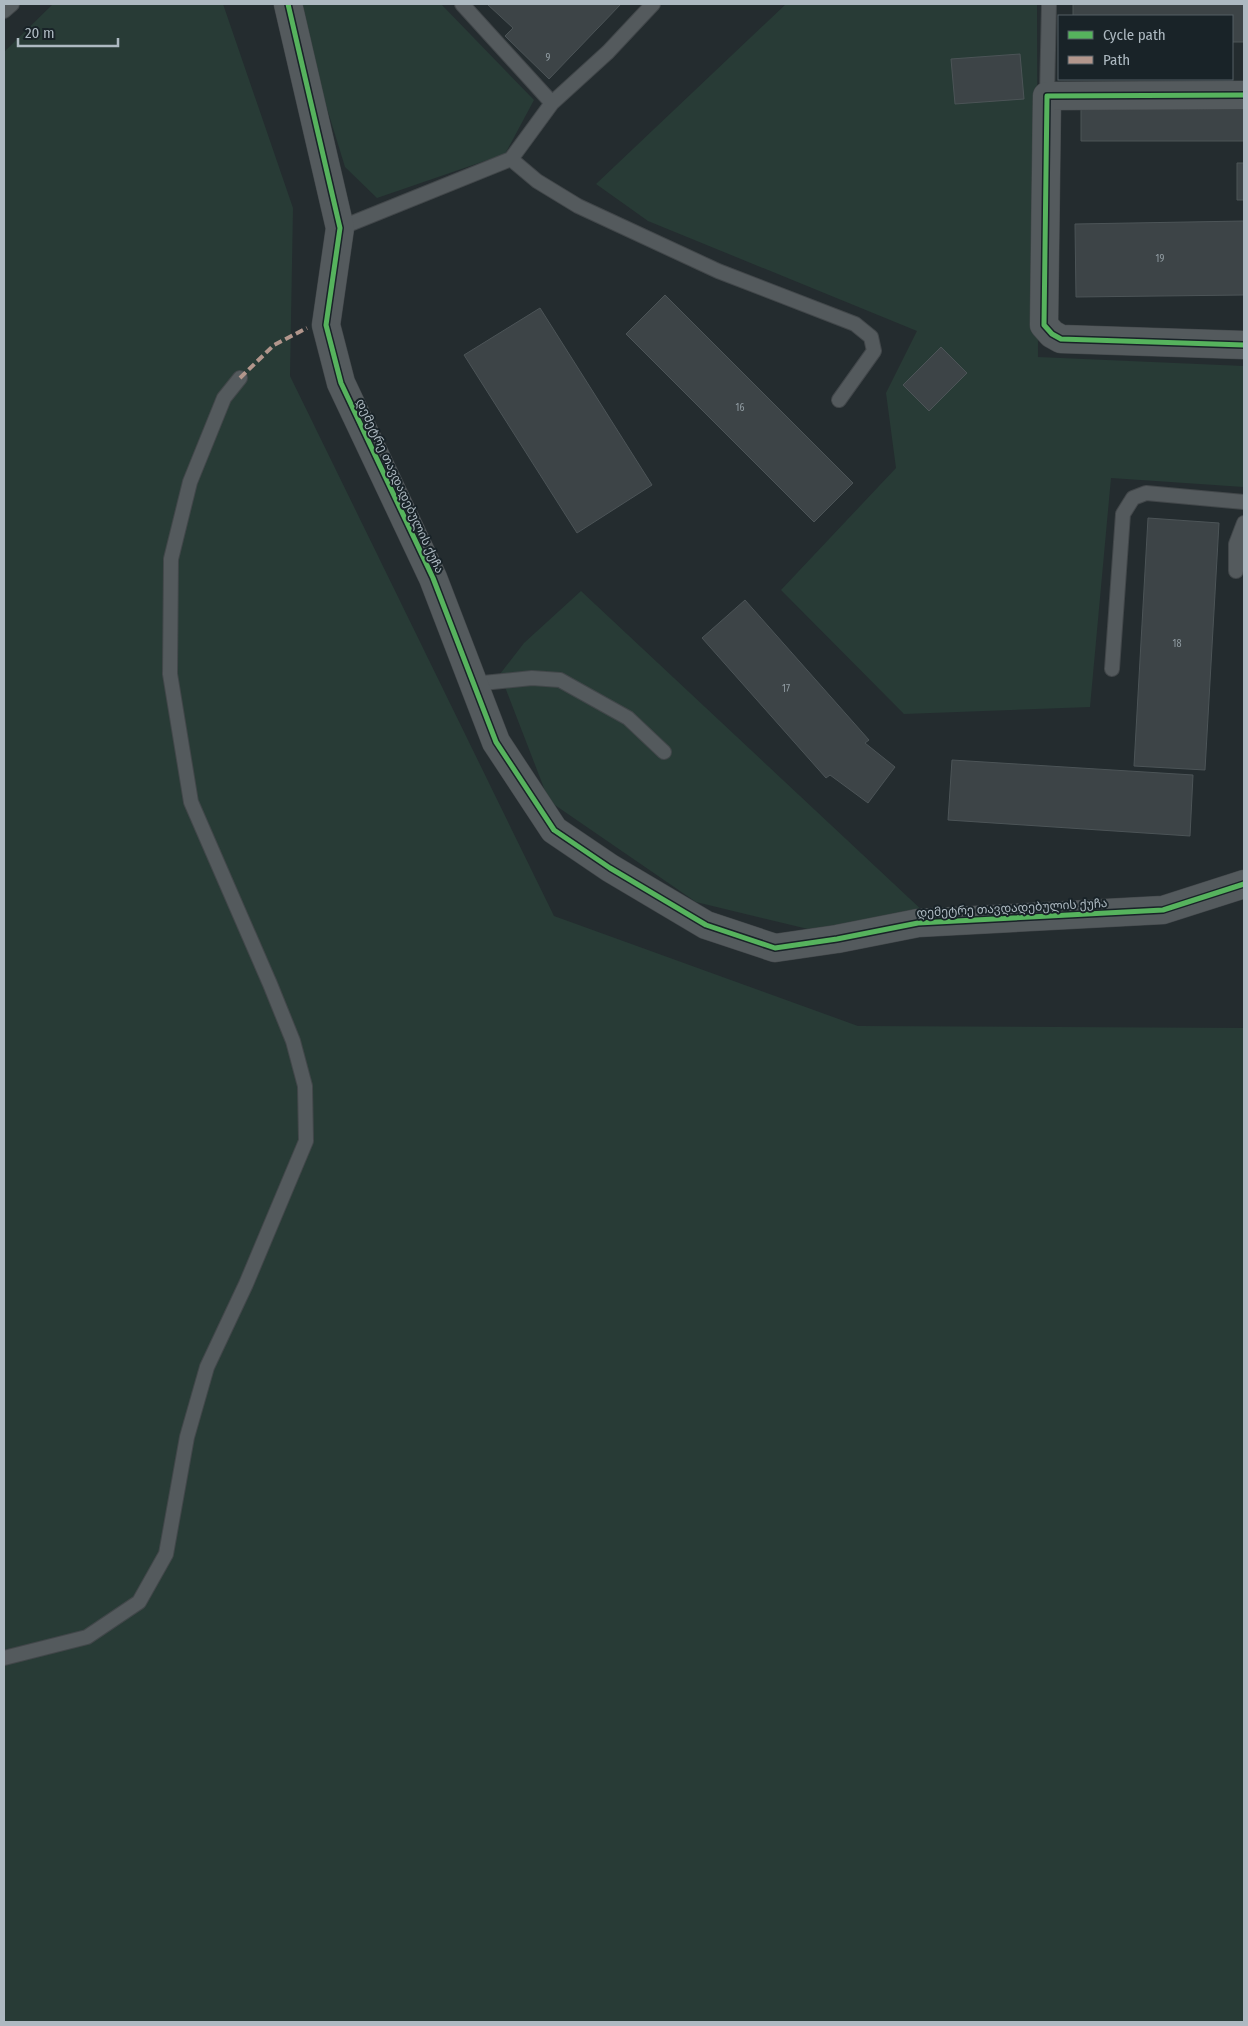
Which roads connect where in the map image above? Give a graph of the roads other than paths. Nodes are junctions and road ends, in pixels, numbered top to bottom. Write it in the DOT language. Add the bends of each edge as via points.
graph roads {
  1 [pos="12,4"];
  2 [pos="288,4"];
  3 [pos="462,4"];
  4 [pos="653,4"];
  5 [pos="1049,4"];
  6 [pos="4,11"];
  7 [pos="1244,95"];
  8 [pos="1047,96"];
  9 [pos="552,103"];
  10 [pos="511,159"];
  11 [pos="340,228"];
  12 [pos="1244,345"];
  13 [pos="240,378"];
  14 [pos="839,400"];
  15 [pos="1244,502"];
  16 [pos="1244,523"];
  17 [pos="1236,571"];
  18 [pos="1112,669"];
  19 [pos="474,684"];
  20 [pos="664,752"];
  21 [pos="1244,884"];
  22 [pos="4,1658"];
  1 -- 6 [label="lane"];
  2 -- 11 [label="street, დემეტრე თავდადებულის ქუჩა"];
  3 -- 9 [label="lane"];
  4 -- 9 [label="lane" via="608,52"];
  5 -- 8 [label="lane"];
  7 -- 8 [label="street"];
  8 -- 12 [label="street" via="1044,325 1061,339"];
  9 -- 10 [label="lane"];
  10 -- 11 [label="lane"];
  10 -- 14 [label="lane" via="536,181 578,206 718,272 855,324 871,337 874,351"];
  11 -- 19 [label="street, დემეტრე თავდადებულის ქუჩა" via="316,327 432,578"];
  13 -- 22 [label="lane" via="224,398 190,482 171,559 170,674 191,802 292,1041 305,1086 306,1140 246,1284 206,1367 187,1437 166,1554 139,1602 88,1638"];
  15 -- 18 [label="lane" via="1146,493 1133,498 1123,514"];
  16 -- 17 [label="lane" via="1236,544"];
  19 -- 20 [label="lane" via="532,678 560,680 628,718"];
  19 -- 21 [label="street, დემეტრე თავდადებულის ქუჩა" via="496,742 554,830 706,926 775,948 918,923 1163,910"];
}
